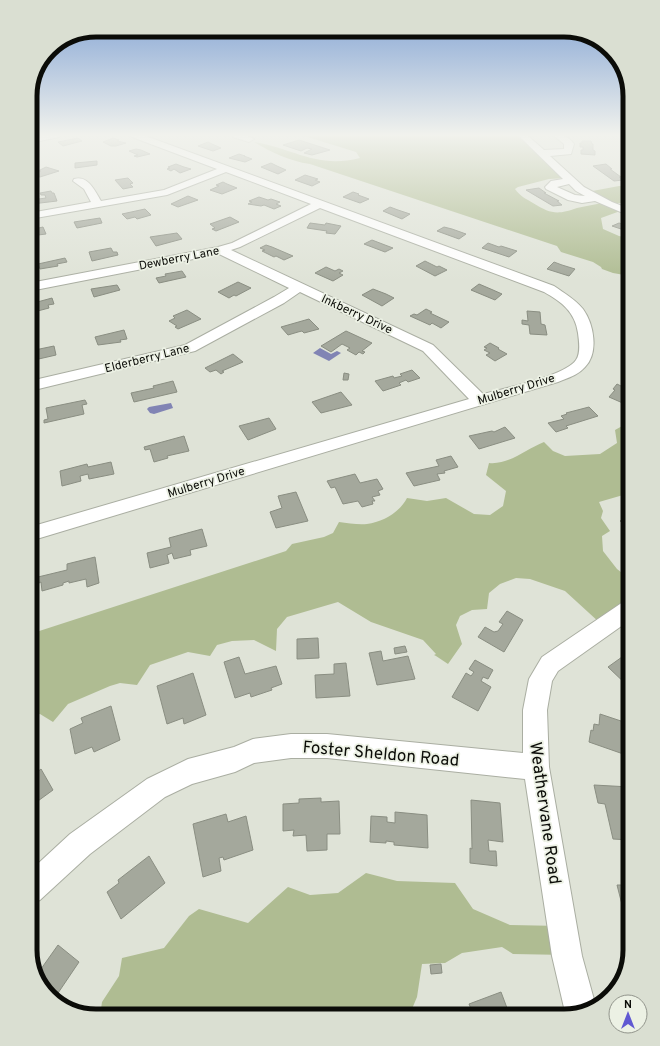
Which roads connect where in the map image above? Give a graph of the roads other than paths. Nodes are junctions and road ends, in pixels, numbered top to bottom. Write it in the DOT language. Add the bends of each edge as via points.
graph roads {
  1 [pos="83,184"];
  2 [pos="188,184"];
  3 [pos="265,184"];
  4 [pos="554,184"];
  5 [pos="574,184"];
  6 [pos="596,198"];
  7 [pos="319,204"];
  8 [pos="98,205"];
  9 [pos="623,210"];
  10 [pos="37,215"];
  11 [pos="220,250"];
  12 [pos="37,286"];
  13 [pos="299,288"];
  14 [pos="37,384"];
  15 [pos="480,400"];
  16 [pos="37,532"];
  17 [pos="623,613"];
  18 [pos="536,767"];
  19 [pos="37,884"];
  20 [pos="579,1007"];
  1 -- 8 [label="street" via="88,187"];
  2 -- 8 [label="street" via="167,192"];
  3 -- 7 [label="street, Mulberry Drive"];
  4 -- 6 [label="street" via="550,187 574,200"];
  5 -- 6 [label="street"];
  6 -- 9 [label="street"];
  7 -- 11 [label="street, Dewberry Lane" via="236,245"];
  7 -- 15 [label="street, Mulberry Drive" via="549,289 562,296 578,312 587,346 583,361 578,366 553,379"];
  8 -- 10 [label="street"];
  11 -- 12 [label="street, Dewberry Lane"];
  11 -- 13 [label="street, Inkberry Drive"];
  13 -- 14 [label="street, Elderberry Lane" via="190,348"];
  13 -- 15 [label="street, Inkberry Drive" via="428,348"];
  15 -- 16 [label="street, Mulberry Drive"];
  17 -- 18 [label="street, Weathervane Road" via="550,664 541,679 535,710"];
  18 -- 19 [label="street, Foster Sheldon Road" via="327,746 290,746 253,751 235,759 188,772 156,788 80,844"];
  18 -- 20 [label="street, Weathervane Road" via="567,956"];
}
